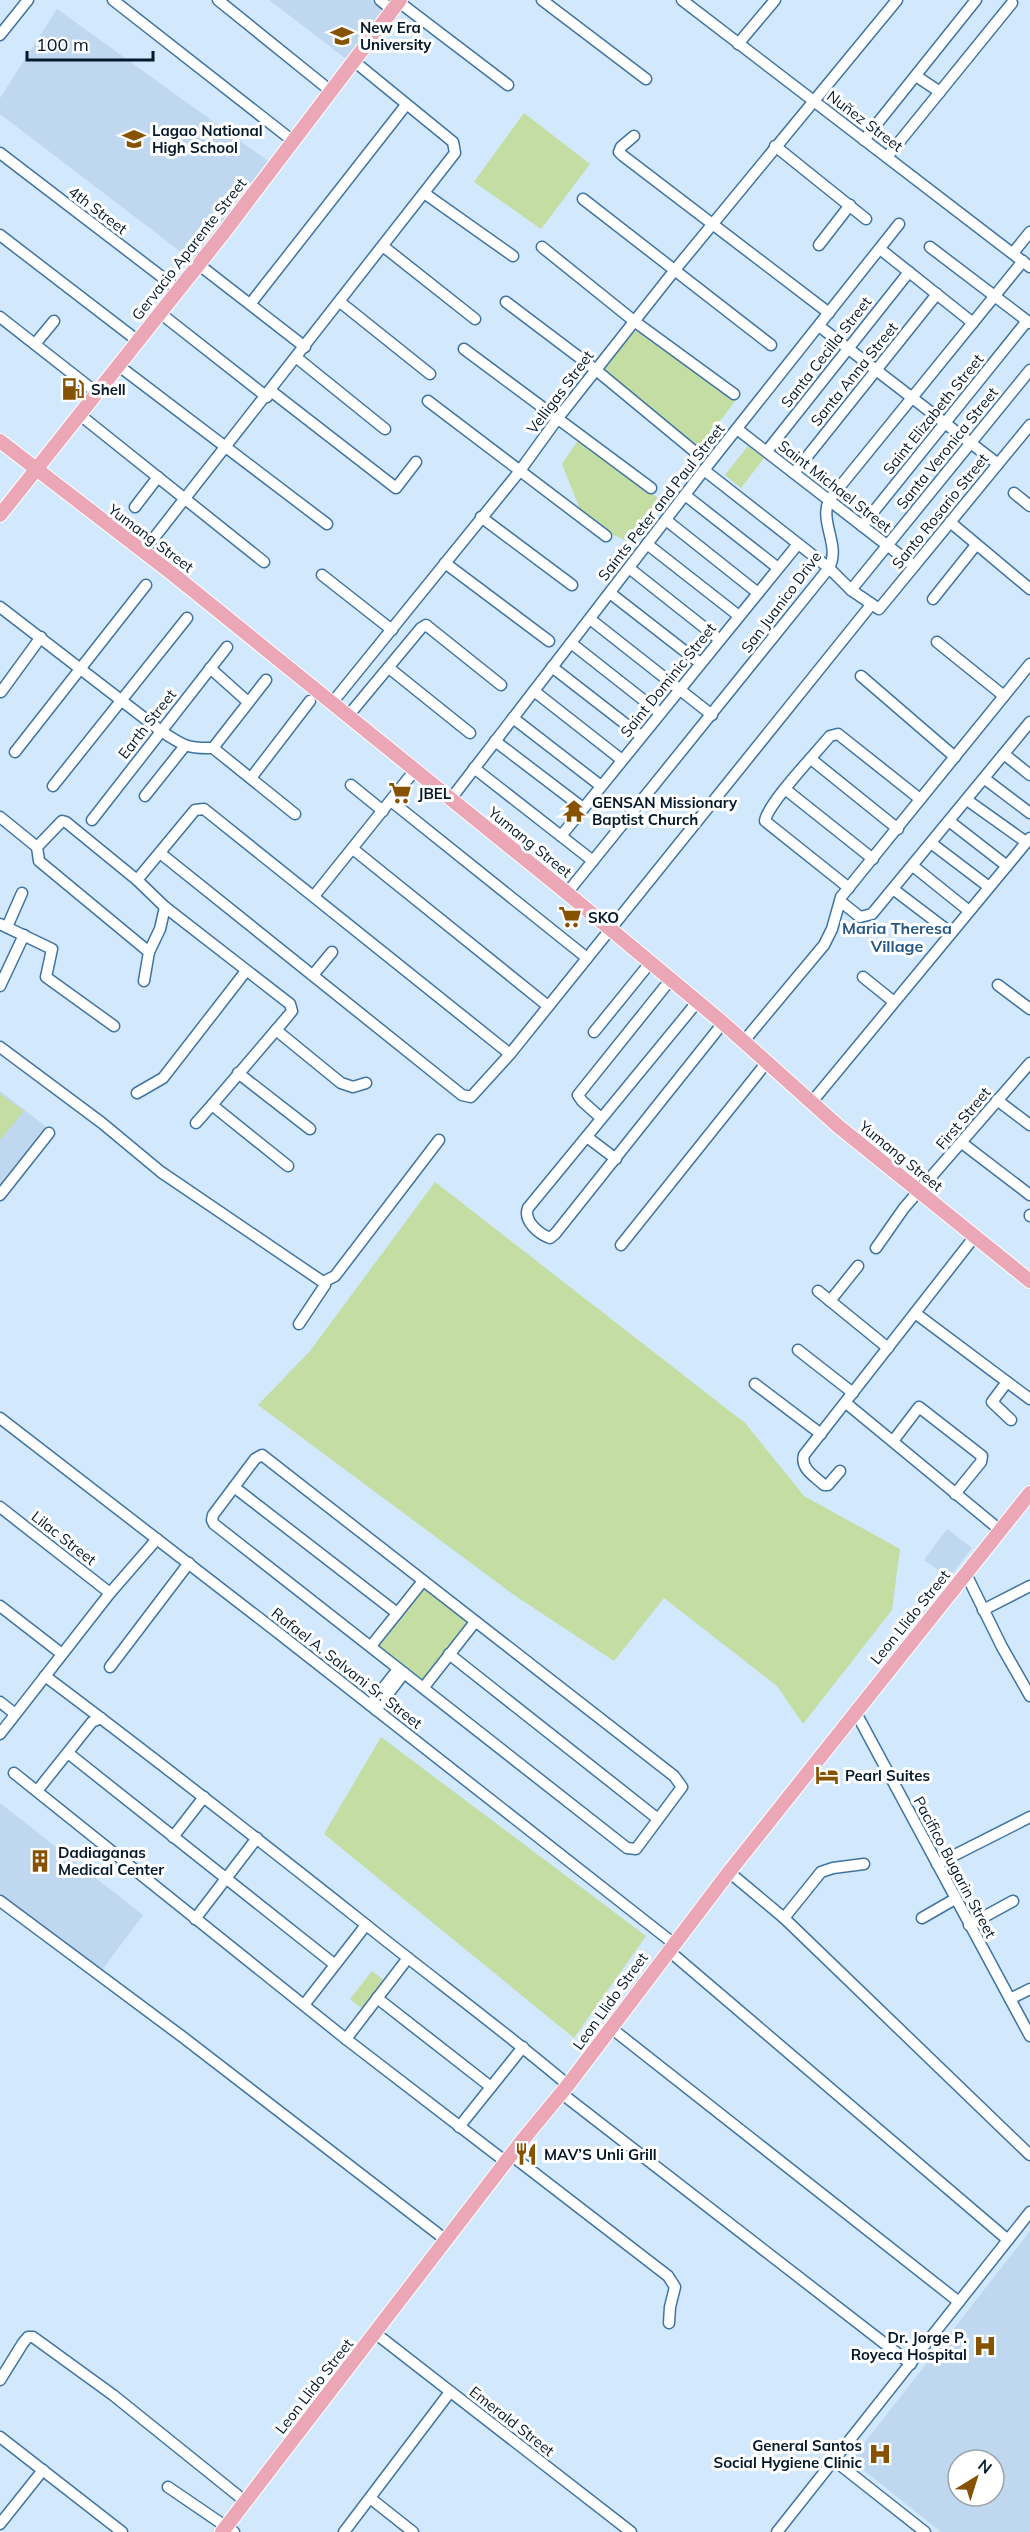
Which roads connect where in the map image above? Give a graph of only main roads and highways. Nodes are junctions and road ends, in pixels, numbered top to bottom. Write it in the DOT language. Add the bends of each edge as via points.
graph roads {
  1 [pos="397,4"];
  2 [pos="0,441"];
  3 [pos="36,470"];
  4 [pos="0,515"];
  5 [pos="1030,1281"];
  6 [pos="1030,1493"];
  7 [pos="228,2530"];
  1 -- 3 [label="main road, Gervacio Aparente Street"];
  2 -- 3 [label="main road, Yumang Street"];
  3 -- 4 [label="main road, Gervacio Aparente Street"];
  3 -- 5 [label="main road, Yumang Street" via="567,893 698,1001 811,1103"];
  6 -- 7 [label="main road, Leon Llido Street" via="671,1946"];
}
